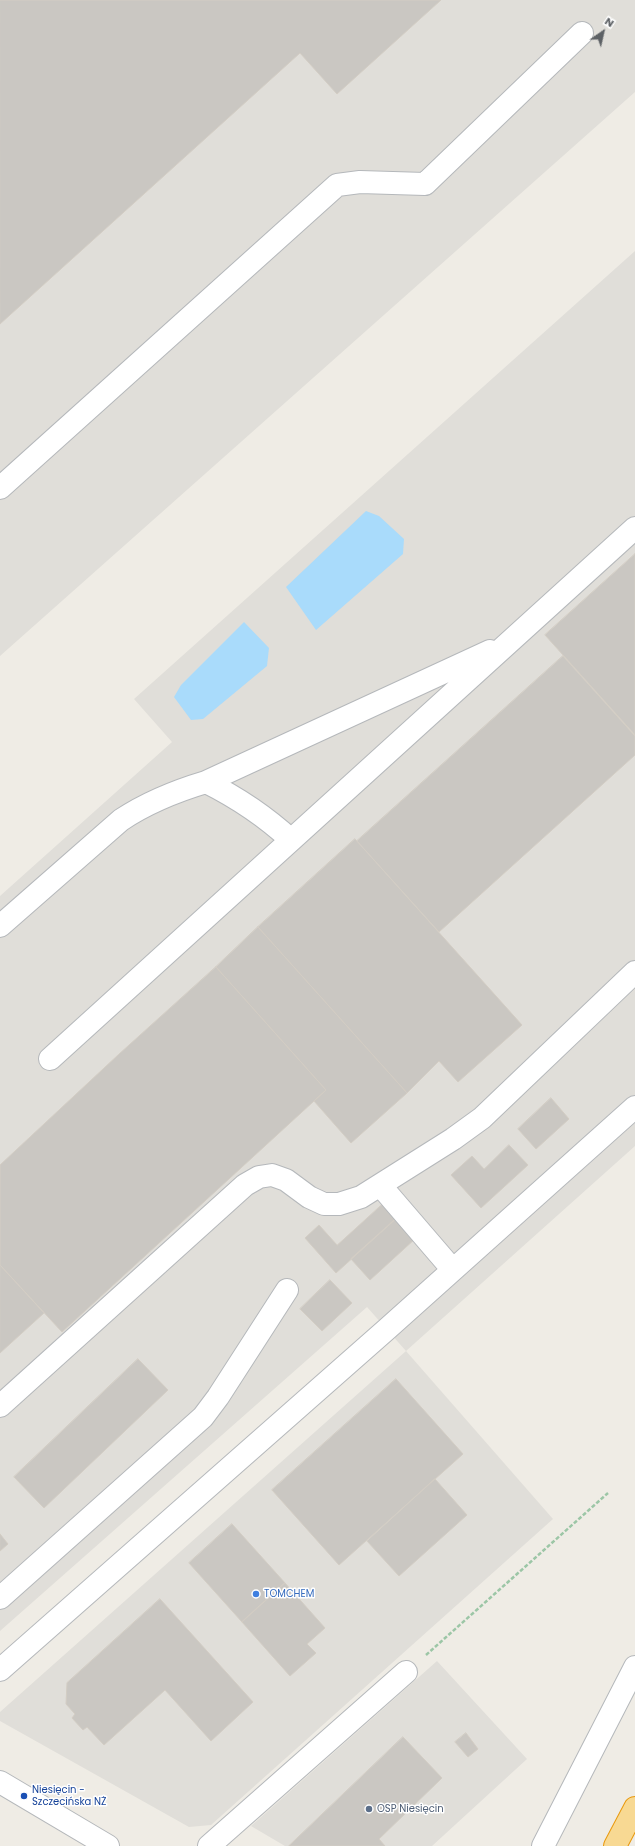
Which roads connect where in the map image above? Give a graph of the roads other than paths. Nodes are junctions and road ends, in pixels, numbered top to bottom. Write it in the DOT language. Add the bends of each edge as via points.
graph roads {
  1 [pos="582,33"];
  2 [pos="0,488"];
  3 [pos="635,528"];
  4 [pos="509,642"];
  5 [pos="206,782"];
  6 [pos="291,840"];
  7 [pos="0,926"];
  8 [pos="635,972"];
  9 [pos="50,1059"];
  10 [pos="635,1107"];
  11 [pos="380,1185"];
  12 [pos="453,1270"];
  13 [pos="287,1290"];
  14 [pos="0,1406"];
  15 [pos="0,1598"];
  16 [pos="635,1667"];
  17 [pos="0,1670"];
  18 [pos="406,1672"];
  19 [pos="0,1782"];
  20 [pos="635,1808"];
  21 [pos="108,1846"];
  22 [pos="209,1846"];
  23 [pos="543,1846"];
  24 [pos="615,1846"];
  1 -- 2 [label="street" via="425,184 360,182 337,185"];
  3 -- 4 [label="street"];
  4 -- 5 [label="street"];
  4 -- 6 [label="street"];
  5 -- 6 [label="street" via="252,807"];
  5 -- 7 [label="street" via="167,795 121,820"];
  6 -- 9 [label="street"];
  8 -- 11 [label="street" via="482,1118"];
  10 -- 12 [label="street"];
  11 -- 12 [label="street"];
  11 -- 14 [label="street" via="353,1200 324,1204 278,1177 266,1175 252,1180"];
  12 -- 17 [label="street"];
  13 -- 15 [label="street" via="203,1417"];
  16 -- 23 [label="street"];
  18 -- 22 [label="street"];
  19 -- 21 [label="street"];
  20 -- 24 [label="highway"];
}
